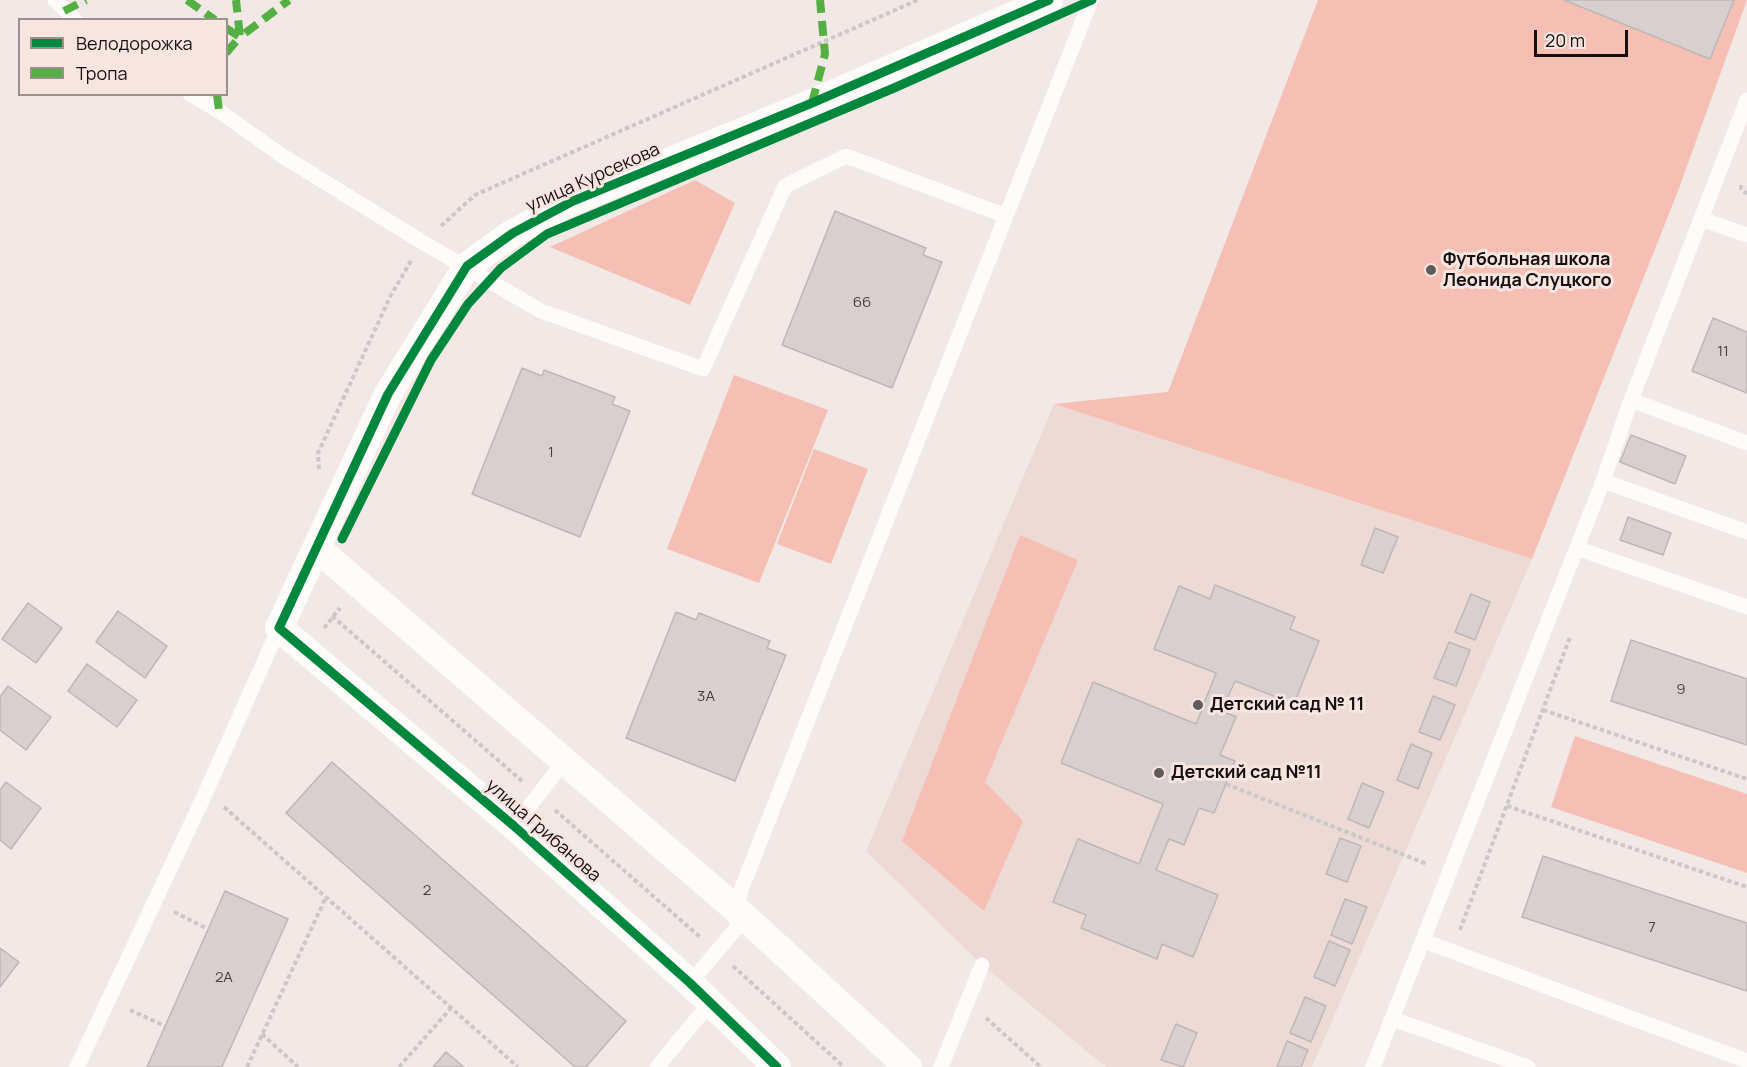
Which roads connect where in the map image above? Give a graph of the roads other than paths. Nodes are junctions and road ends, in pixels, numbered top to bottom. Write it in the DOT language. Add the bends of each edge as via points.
graph roads {
  1 [pos="55,0"];
  2 [pos="1049,0"];
  3 [pos="1091,0"];
  4 [pos="73,18"];
  5 [pos="193,96"];
  6 [pos="1747,99"];
  7 [pos="1006,216"];
  8 [pos="1701,219"];
  9 [pos="1747,235"];
  10 [pos="467,266"];
  11 [pos="1631,400"];
  12 [pos="1747,443"];
  13 [pos="1603,481"];
  14 [pos="1747,532"];
  15 [pos="318,549"];
  16 [pos="1579,549"];
  17 [pos="1747,607"];
  18 [pos="279,628"];
  19 [pos="564,762"];
  20 [pos="514,826"];
  21 [pos="741,914"];
  22 [pos="1424,941"];
  23 [pos="982,965"];
  24 [pos="690,983"];
  25 [pos="710,1003"];
  26 [pos="1393,1019"];
  27 [pos="1747,1061"];
  28 [pos="77,1067"];
  29 [pos="657,1067"];
  30 [pos="777,1067"];
  31 [pos="908,1067"];
  32 [pos="941,1067"];
  33 [pos="1373,1067"];
  34 [pos="1528,1067"];
  1 -- 4 [label="lane"];
  2 -- 10 [label="street, улица Курсекова" via="573,201 513,233"];
  3 -- 7 [label="lane"];
  5 -- 10 [label="lane" via="361,205"];
  6 -- 8 [label="lane"];
  7 -- 10 [label="lane" via="846,156 785,186 704,369 541,311"];
  7 -- 21 [label="lane" via="741,890"];
  8 -- 9 [label="lane"];
  8 -- 11 [label="lane"];
  10 -- 15 [label="street, улица Курсекова" via="388,394"];
  11 -- 12 [label="lane"];
  11 -- 13 [label="lane"];
  13 -- 14 [label="lane"];
  13 -- 16 [label="lane"];
  15 -- 18 [label="street, улица Курсекова"];
  15 -- 19 [label="street"];
  16 -- 17 [label="lane"];
  16 -- 22 [label="lane"];
  18 -- 20 [label="street, улица Грибанова"];
  18 -- 28 [label="lane"];
  19 -- 20 [label="lane"];
  19 -- 21 [label="street"];
  20 -- 24 [label="street, улица Грибанова"];
  21 -- 24 [label="lane"];
  21 -- 31 [label="street"];
  22 -- 26 [label="lane"];
  22 -- 27 [label="lane"];
  23 -- 32 [label="lane"];
  24 -- 25 [label="street, улица Грибанова"];
  25 -- 29 [label="lane"];
  25 -- 30 [label="street, улица Грибанова"];
  26 -- 33 [label="lane"];
  26 -- 34 [label="lane"];
}
